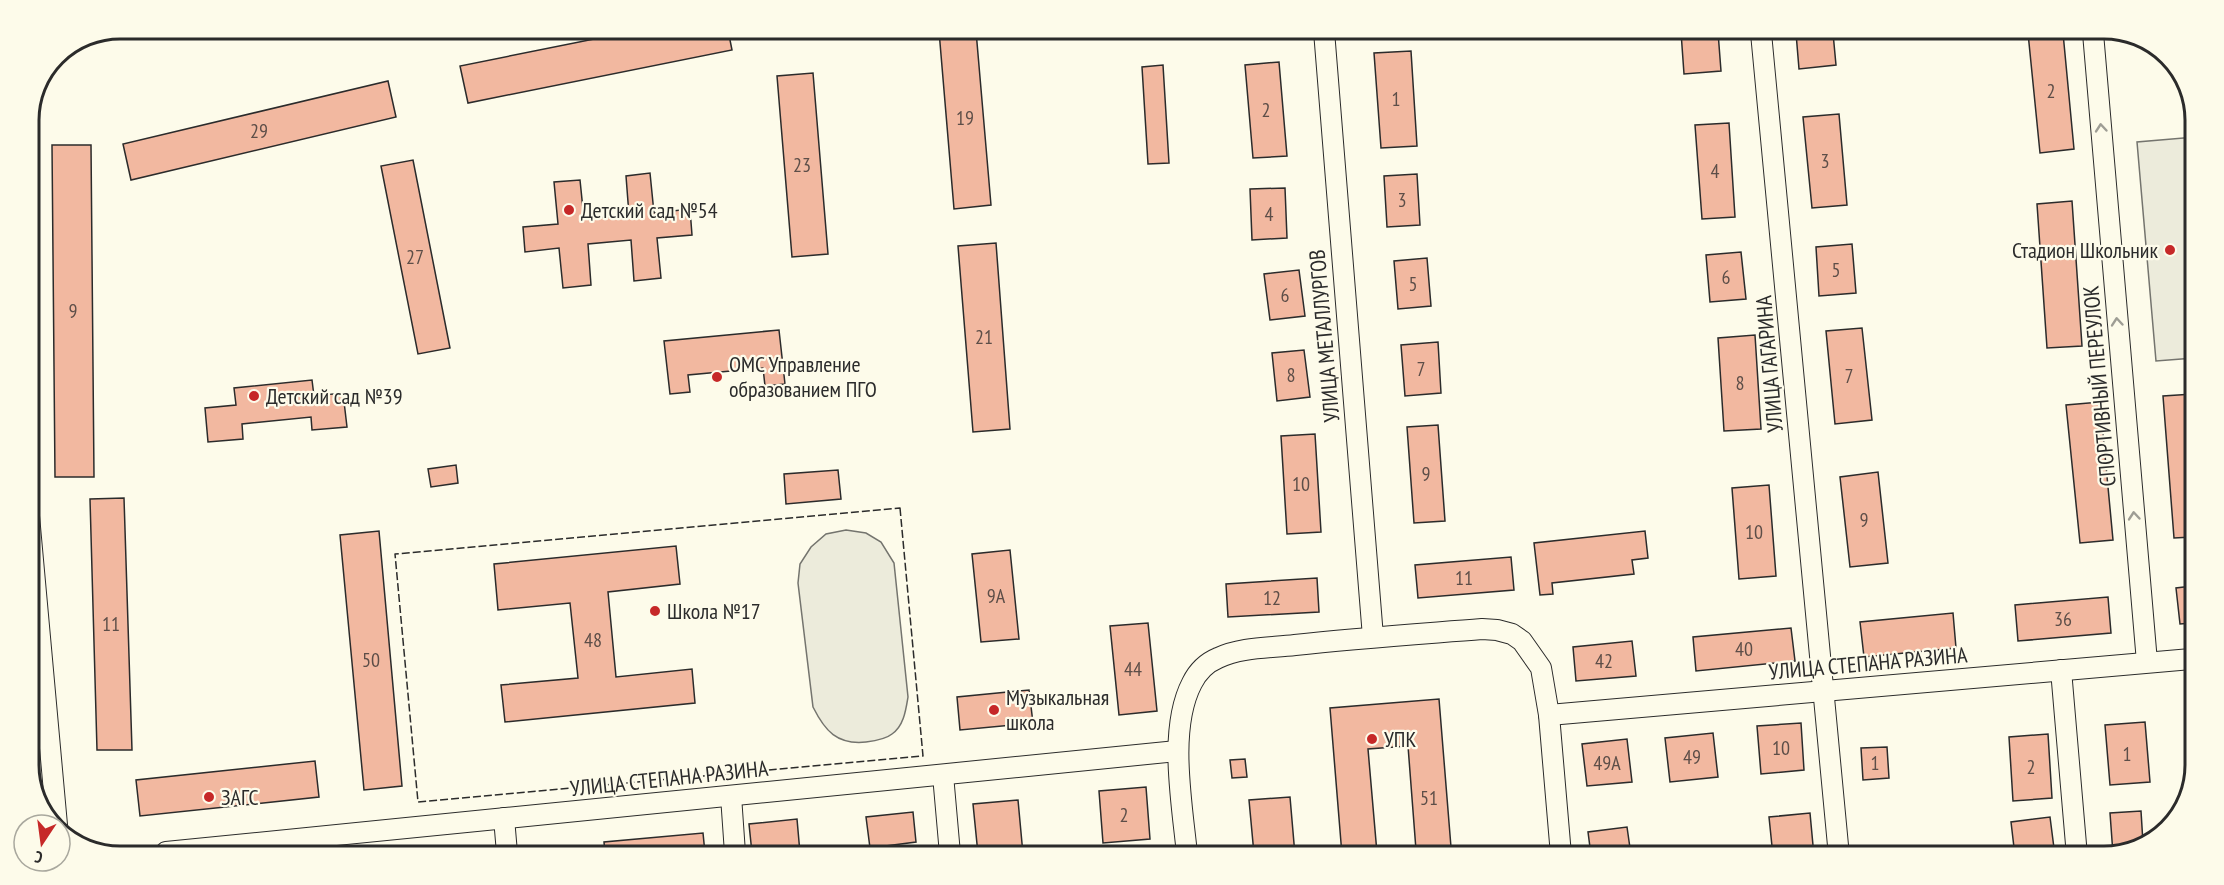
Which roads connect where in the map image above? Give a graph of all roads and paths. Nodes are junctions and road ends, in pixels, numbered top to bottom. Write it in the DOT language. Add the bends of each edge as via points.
graph roads {
  1 [pos="1325,39"];
  2 [pos="1762,39"];
  3 [pos="2094,39"];
  4 [pos="39,626"];
  5 [pos="1373,637"];
  6 [pos="2185,659"];
  7 [pos="2147,662"];
  8 [pos="2061,670"];
  9 [pos="1824,691"];
  10 [pos="1549,715"];
  11 [pos="1178,752"];
  12 [pos="943,775"];
  13 [pos="731,796"];
  14 [pos="56,813"];
  15 [pos="504,818"];
  16 [pos="285,846"];
  17 [pos="506,846"];
  18 [pos="735,846"];
  19 [pos="949,846"];
  20 [pos="1186,846"];
  21 [pos="1560,846"];
  22 [pos="1838,846"];
  23 [pos="2076,846"];
  1 -- 5 [label="street, УЛИЦА МЕТАЛЛУРГОВ"];
  2 -- 9 [label="street, УЛИЦА ГАГАРИНА"];
  7 -- 3 [label="street, СПОРТИВНЫЙ ПЕРЕУЛОК, one-way"];
  4 -- 14 [label="street"];
  5 -- 10 [label="street" via="1482,629 1512,634 1522,641 1541,668"];
  5 -- 11 [label="street" via="1239,651 1209,662 1197,675 1184,703"];
  6 -- 7 [label="street, УЛИЦА СТЕПАНА РАЗИНА"];
  7 -- 8 [label="street, УЛИЦА СТЕПАНА РАЗИНА"];
  8 -- 9 [label="street, УЛИЦА СТЕПАНА РАЗИНА"];
  8 -- 23 [label="street"];
  9 -- 10 [label="street, УЛИЦА СТЕПАНА РАЗИНА"];
  9 -- 22 [label="street, УЛИЦА ГАГАРИНА"];
  10 -- 21 [label="street"];
  11 -- 12 [label="street, УЛИЦА СТЕПАНА РАЗИНА"];
  11 -- 20 [label="street"];
  12 -- 13 [label="street, УЛИЦА СТЕПАНА РАЗИНА"];
  12 -- 19 [label="street"];
  13 -- 15 [label="street, УЛИЦА СТЕПАНА РАЗИНА"];
  13 -- 18 [label="street"];
  15 -- 16 [label="street, УЛИЦА СТЕПАНА РАЗИНА"];
  15 -- 17 [label="street"];
}
